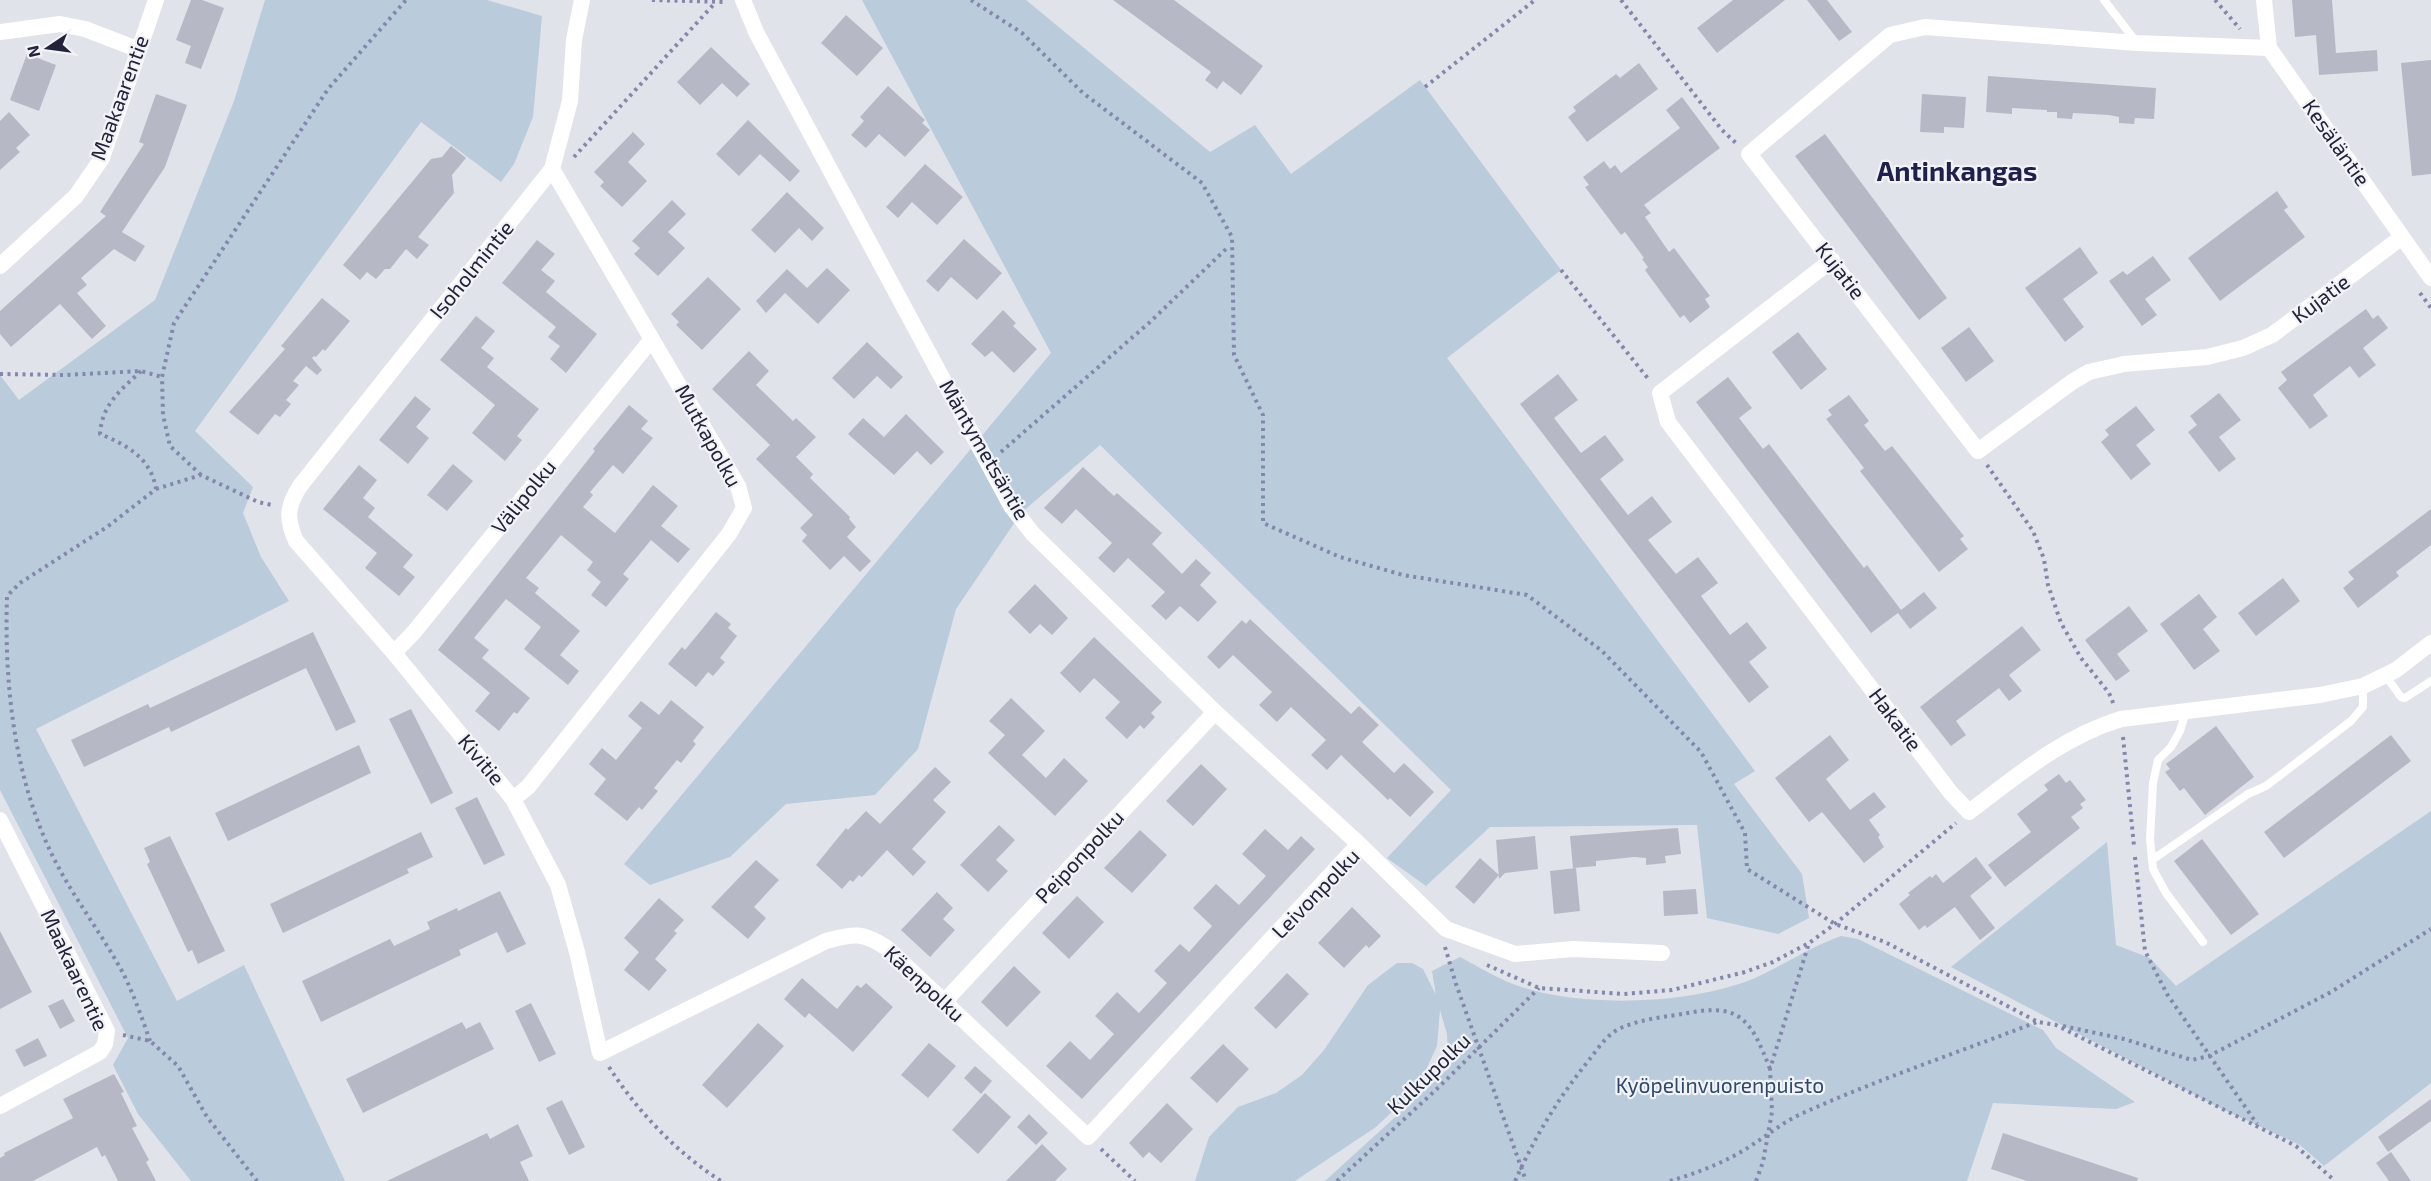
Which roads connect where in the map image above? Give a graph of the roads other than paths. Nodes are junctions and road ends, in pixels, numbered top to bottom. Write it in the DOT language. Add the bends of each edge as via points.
graph roads {
  1 [pos="156,0"];
  2 [pos="582,0"];
  3 [pos="743,0"];
  4 [pos="2104,0"];
  5 [pos="2265,0"];
  6 [pos="0,32"];
  7 [pos="2137,43"];
  8 [pos="2270,48"];
  9 [pos="137,49"];
  10 [pos="552,169"];
  11 [pos="2402,237"];
  12 [pos="1832,260"];
  13 [pos="0,266"];
  14 [pos="2431,278"];
  15 [pos="652,339"];
  16 [pos="288,509"];
  17 [pos="2431,643"];
  18 [pos="394,653"];
  19 [pos="2385,675"];
  20 [pos="2431,681"];
  21 [pos="2363,686"];
  22 [pos="2186,711"];
  23 [pos="1215,712"];
  24 [pos="513,799"];
  25 [pos="0,820"];
  26 [pos="1359,844"];
  27 [pos="2152,860"];
  28 [pos="2203,942"];
  29 [pos="1662,953"];
  30 [pos="944,1002"];
  31 [pos="600,1053"];
  32 [pos="0,1106"];
  33 [pos="1088,1137"];
  1 -- 9 [label="street, Maakaarentie"];
  2 -- 10 [label="street, Isoholmintie" via="574,40 570,101"];
  3 -- 23 [label="street, Mäntymetsäntie" via="756,32 1011,506 1033,534"];
  4 -- 7 [label="lane"];
  5 -- 8 [label="street, Kesäläntie"];
  6 -- 9 [label="street" via="60,24"];
  7 -- 8 [label="street"];
  7 -- 12 [label="street, Kujatie" via="1925,27 1890,35 1749,154"];
  8 -- 11 [label="street, Kesäläntie"];
  9 -- 13 [label="street, Maakaarentie" via="102,158 87,182"];
  10 -- 15 [label="street, Mutkapolku"];
  10 -- 16 [label="street, Isoholmintie" via="300,486"];
  11 -- 12 [label="street, Kujatie" via="2272,335 2243,348 2207,357 2124,364 2089,372 1978,451"];
  11 -- 14 [label="street, Kesäläntie"];
  12 -- 22 [label="street, Hakatie" via="1660,393 1668,422 1951,793 1969,812 2058,745 2094,727 2121,719"];
  15 -- 18 [label="street, Välipolku"];
  15 -- 24 [label="street, Mutkapolku" via="738,486 744,508 729,534 528,787"];
  16 -- 18 [label="street, Kivitie" via="296,541"];
  17 -- 19 [label="street, Hakatie"];
  18 -- 24 [label="street, Kivitie"];
  19 -- 20 [label="lane" via="2405,698"];
  19 -- 21 [label="street, Hakatie"];
  21 -- 22 [label="street, Hakatie"];
  21 -- 27 [label="lane" via="2362,707 2351,721 2266,786 2248,794"];
  22 -- 27 [label="lane" via="2171,747 2158,760 2153,783"];
  23 -- 26 [label="street, Mäntymetsäntie"];
  23 -- 30 [label="street, Peiponpolku"];
  24 -- 31 [label="street, Kivitie" via="558,885"];
  25 -- 32 [label="street, Maakaarentie" via="108,1031 100,1052"];
  26 -- 29 [label="street, Leivonpolku" via="1446,929 1515,954 1573,949"];
  26 -- 33 [label="street, Leivonpolku"];
  27 -- 28 [label="lane" via="2166,894"];
  30 -- 31 [label="street, Käenpolku" via="870,936 845,935"];
  30 -- 33 [label="street, Käenpolku"];
}
